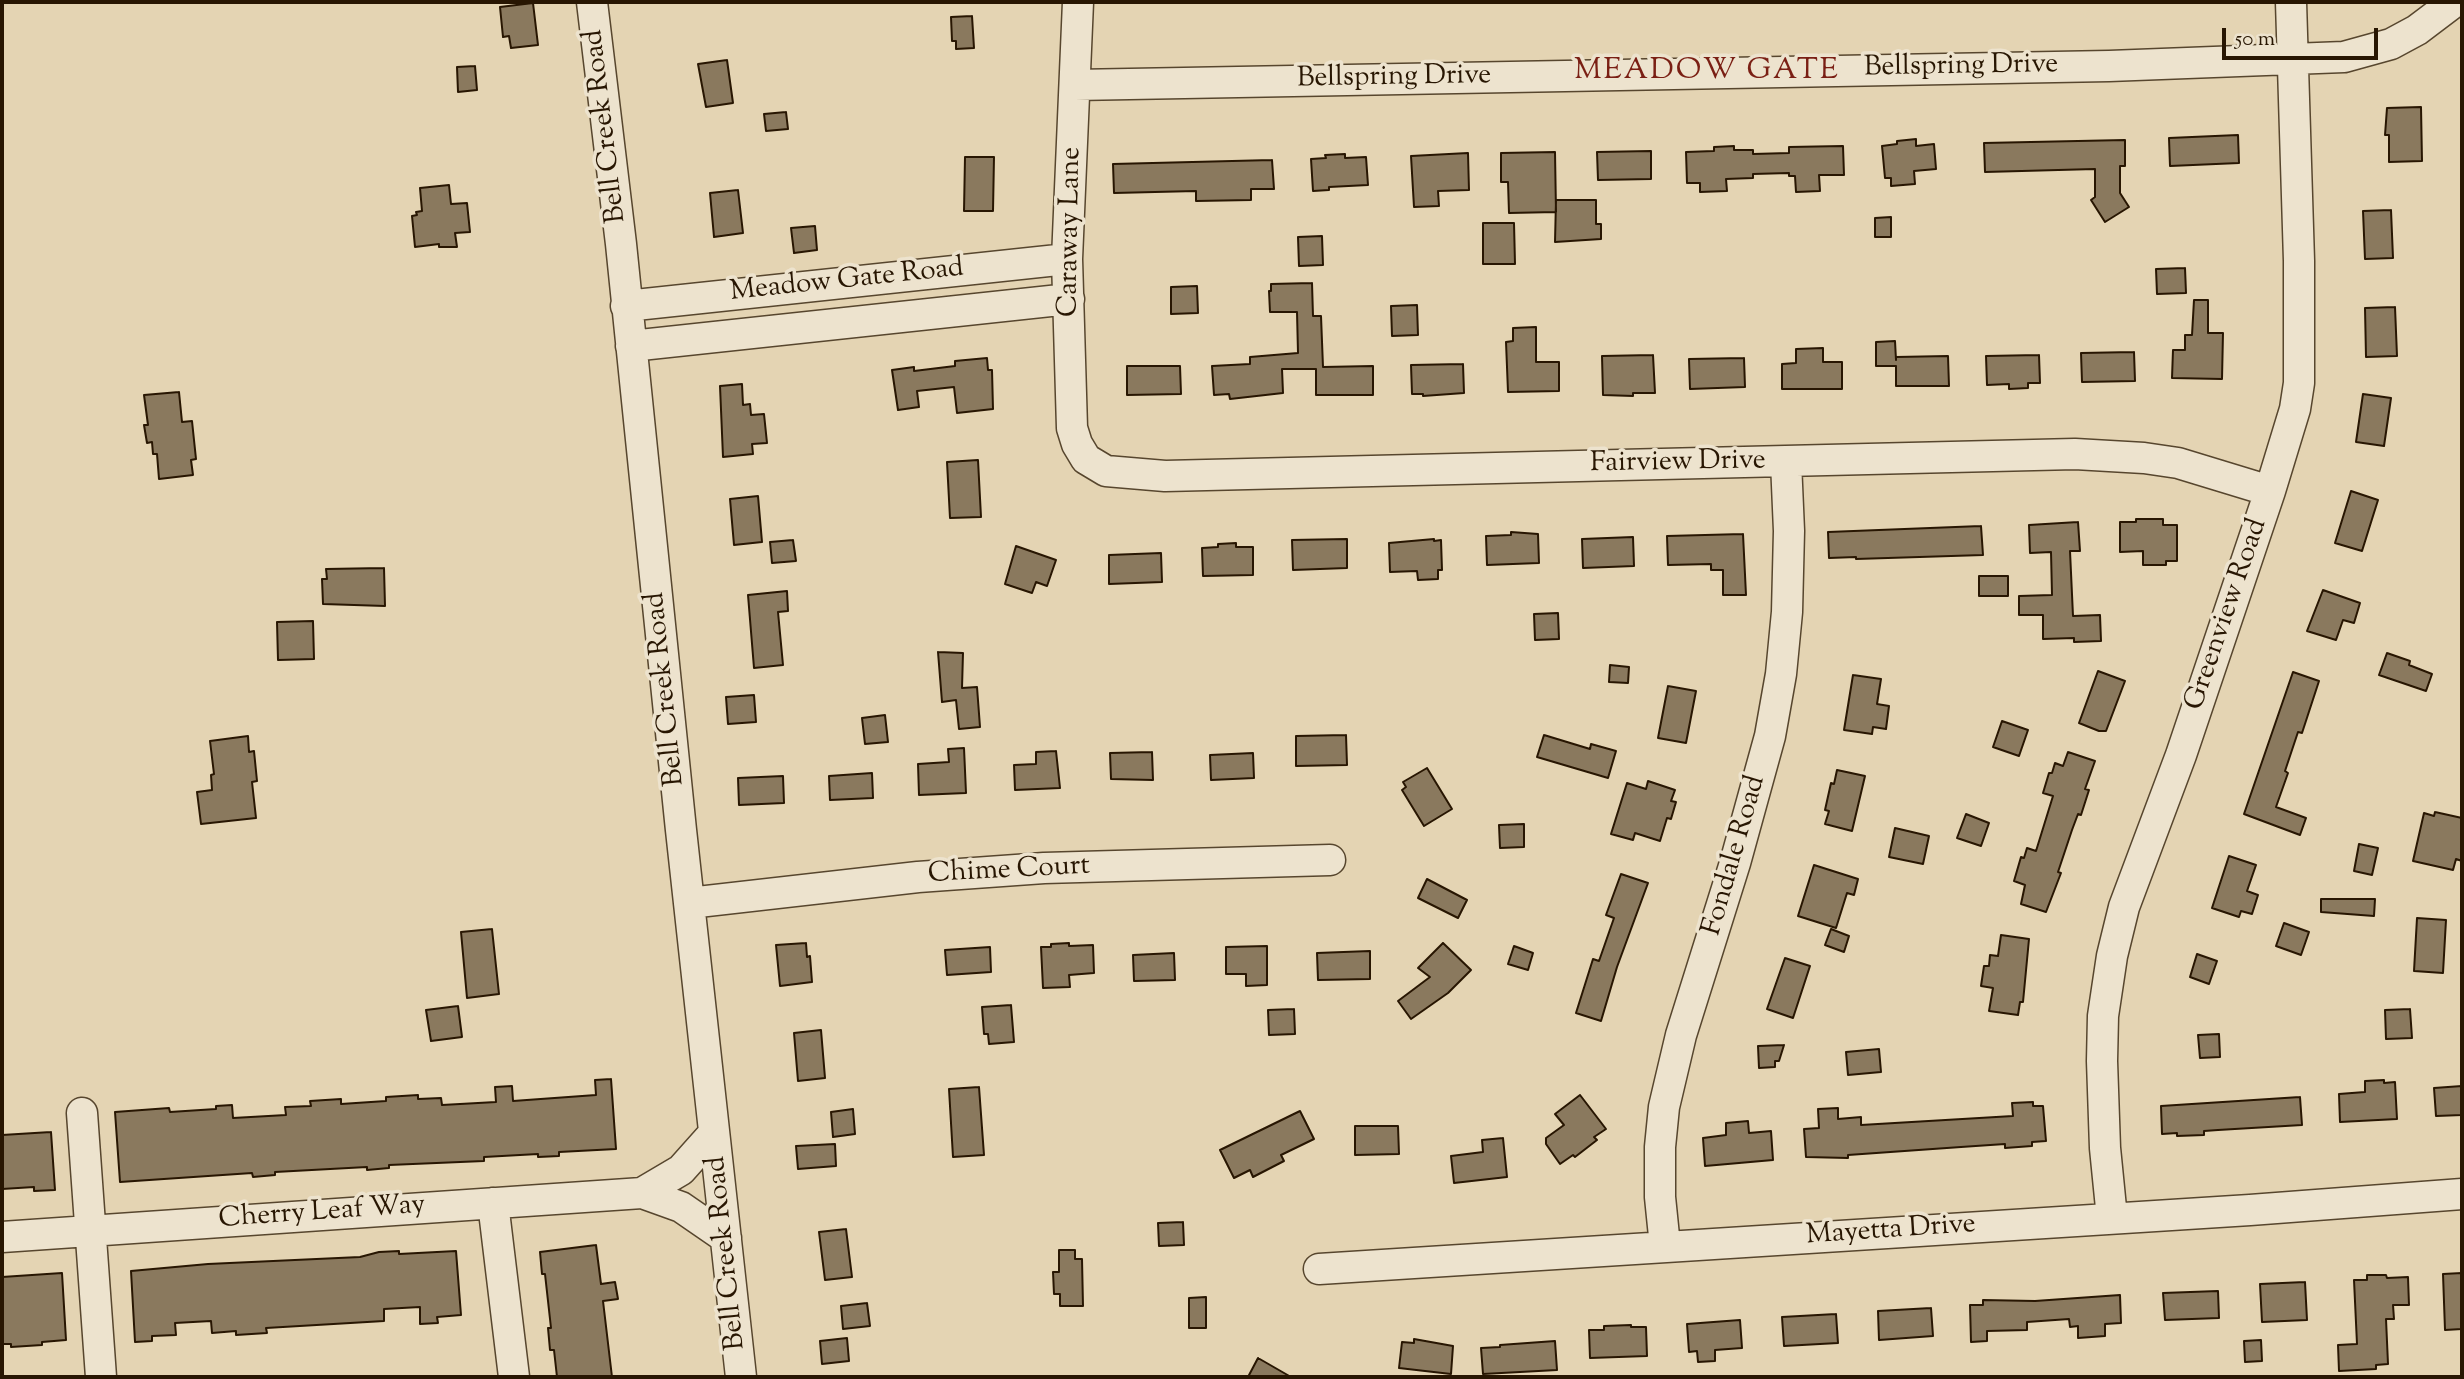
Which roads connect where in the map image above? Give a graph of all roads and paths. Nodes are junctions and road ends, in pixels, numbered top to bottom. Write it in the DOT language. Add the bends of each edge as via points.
graph roads {
  1 [pos="592,2"];
  2 [pos="1078,2"];
  3 [pos="2291,2"];
  4 [pos="2454,2"];
  5 [pos="2293,60"];
  6 [pos="1075,85"];
  7 [pos="1067,259"];
  8 [pos="1069,299"];
  9 [pos="626,306"];
  10 [pos="631,346"];
  11 [pos="1086,459"];
  12 [pos="1786,462"];
  13 [pos="2270,491"];
  14 [pos="1330,860"];
  15 [pos="689,903"];
  16 [pos="82,1113"];
  17 [pos="715,1133"];
  18 [pos="642,1193"];
  19 [pos="2462,1194"];
  20 [pos="494,1203"];
  21 [pos="2112,1218"];
  22 [pos="91,1230"];
  23 [pos="2,1237"];
  24 [pos="726,1238"];
  25 [pos="1665,1246"];
  26 [pos="1319,1269"];
  27 [pos="101,1377"];
  28 [pos="514,1377"];
  29 [pos="741,1377"];
  1 -- 9 [label="street, Bell Creek Road"];
  2 -- 6 [label="street, Caraway Lane"];
  3 -- 5 [label="street, Greenview Road"];
  4 -- 5 [label="street, Bellspring Drive" via="2391,44 2344,57"];
  5 -- 6 [label="street, Bellspring Drive"];
  5 -- 13 [label="street, Greenview Road" via="2299,383"];
  6 -- 7 [label="street, Caraway Lane"];
  7 -- 8 [label="street, Caraway Lane"];
  7 -- 9 [label="street, Meadow Gate Road"];
  8 -- 10 [label="street, Meadow Gate Road"];
  8 -- 11 [label="street, Caraway Lane" via="1072,428"];
  9 -- 10 [label="street, Bell Creek Road"];
  10 -- 15 [label="street, Bell Creek Road"];
  11 -- 12 [label="street, Fairview Drive" via="1106,471 1165,476"];
  12 -- 13 [label="street, Fairview Drive" via="2102,455 2178,463"];
  12 -- 25 [label="street, Fondale Road" via="1789,531 1781,674 1770,736 1664,1107 1660,1196"];
  13 -- 21 [label="street, Greenview Road" via="2124,907 2112,956 2102,1061"];
  14 -- 15 [label="street, Chime Court" via="1045,868"];
  15 -- 17 [label="street, Bell Creek Road"];
  16 -- 22 [label="street"];
  17 -- 18 [label="street, Cherry Leaf Way" via="681,1171"];
  17 -- 24 [label="street, Bell Creek Road"];
  18 -- 20 [label="street, Cherry Leaf Way"];
  18 -- 24 [label="street, Cherry Leaf Way" via="681,1207"];
  19 -- 21 [label="street, Mayetta Drive"];
  20 -- 22 [label="street, Cherry Leaf Way"];
  20 -- 28 [label="street"];
  21 -- 25 [label="street, Mayetta Drive"];
  22 -- 23 [label="street, Cherry Leaf Way"];
  22 -- 27 [label="street"];
  24 -- 29 [label="street, Bell Creek Road"];
  25 -- 26 [label="street, Mayetta Drive"];
}
